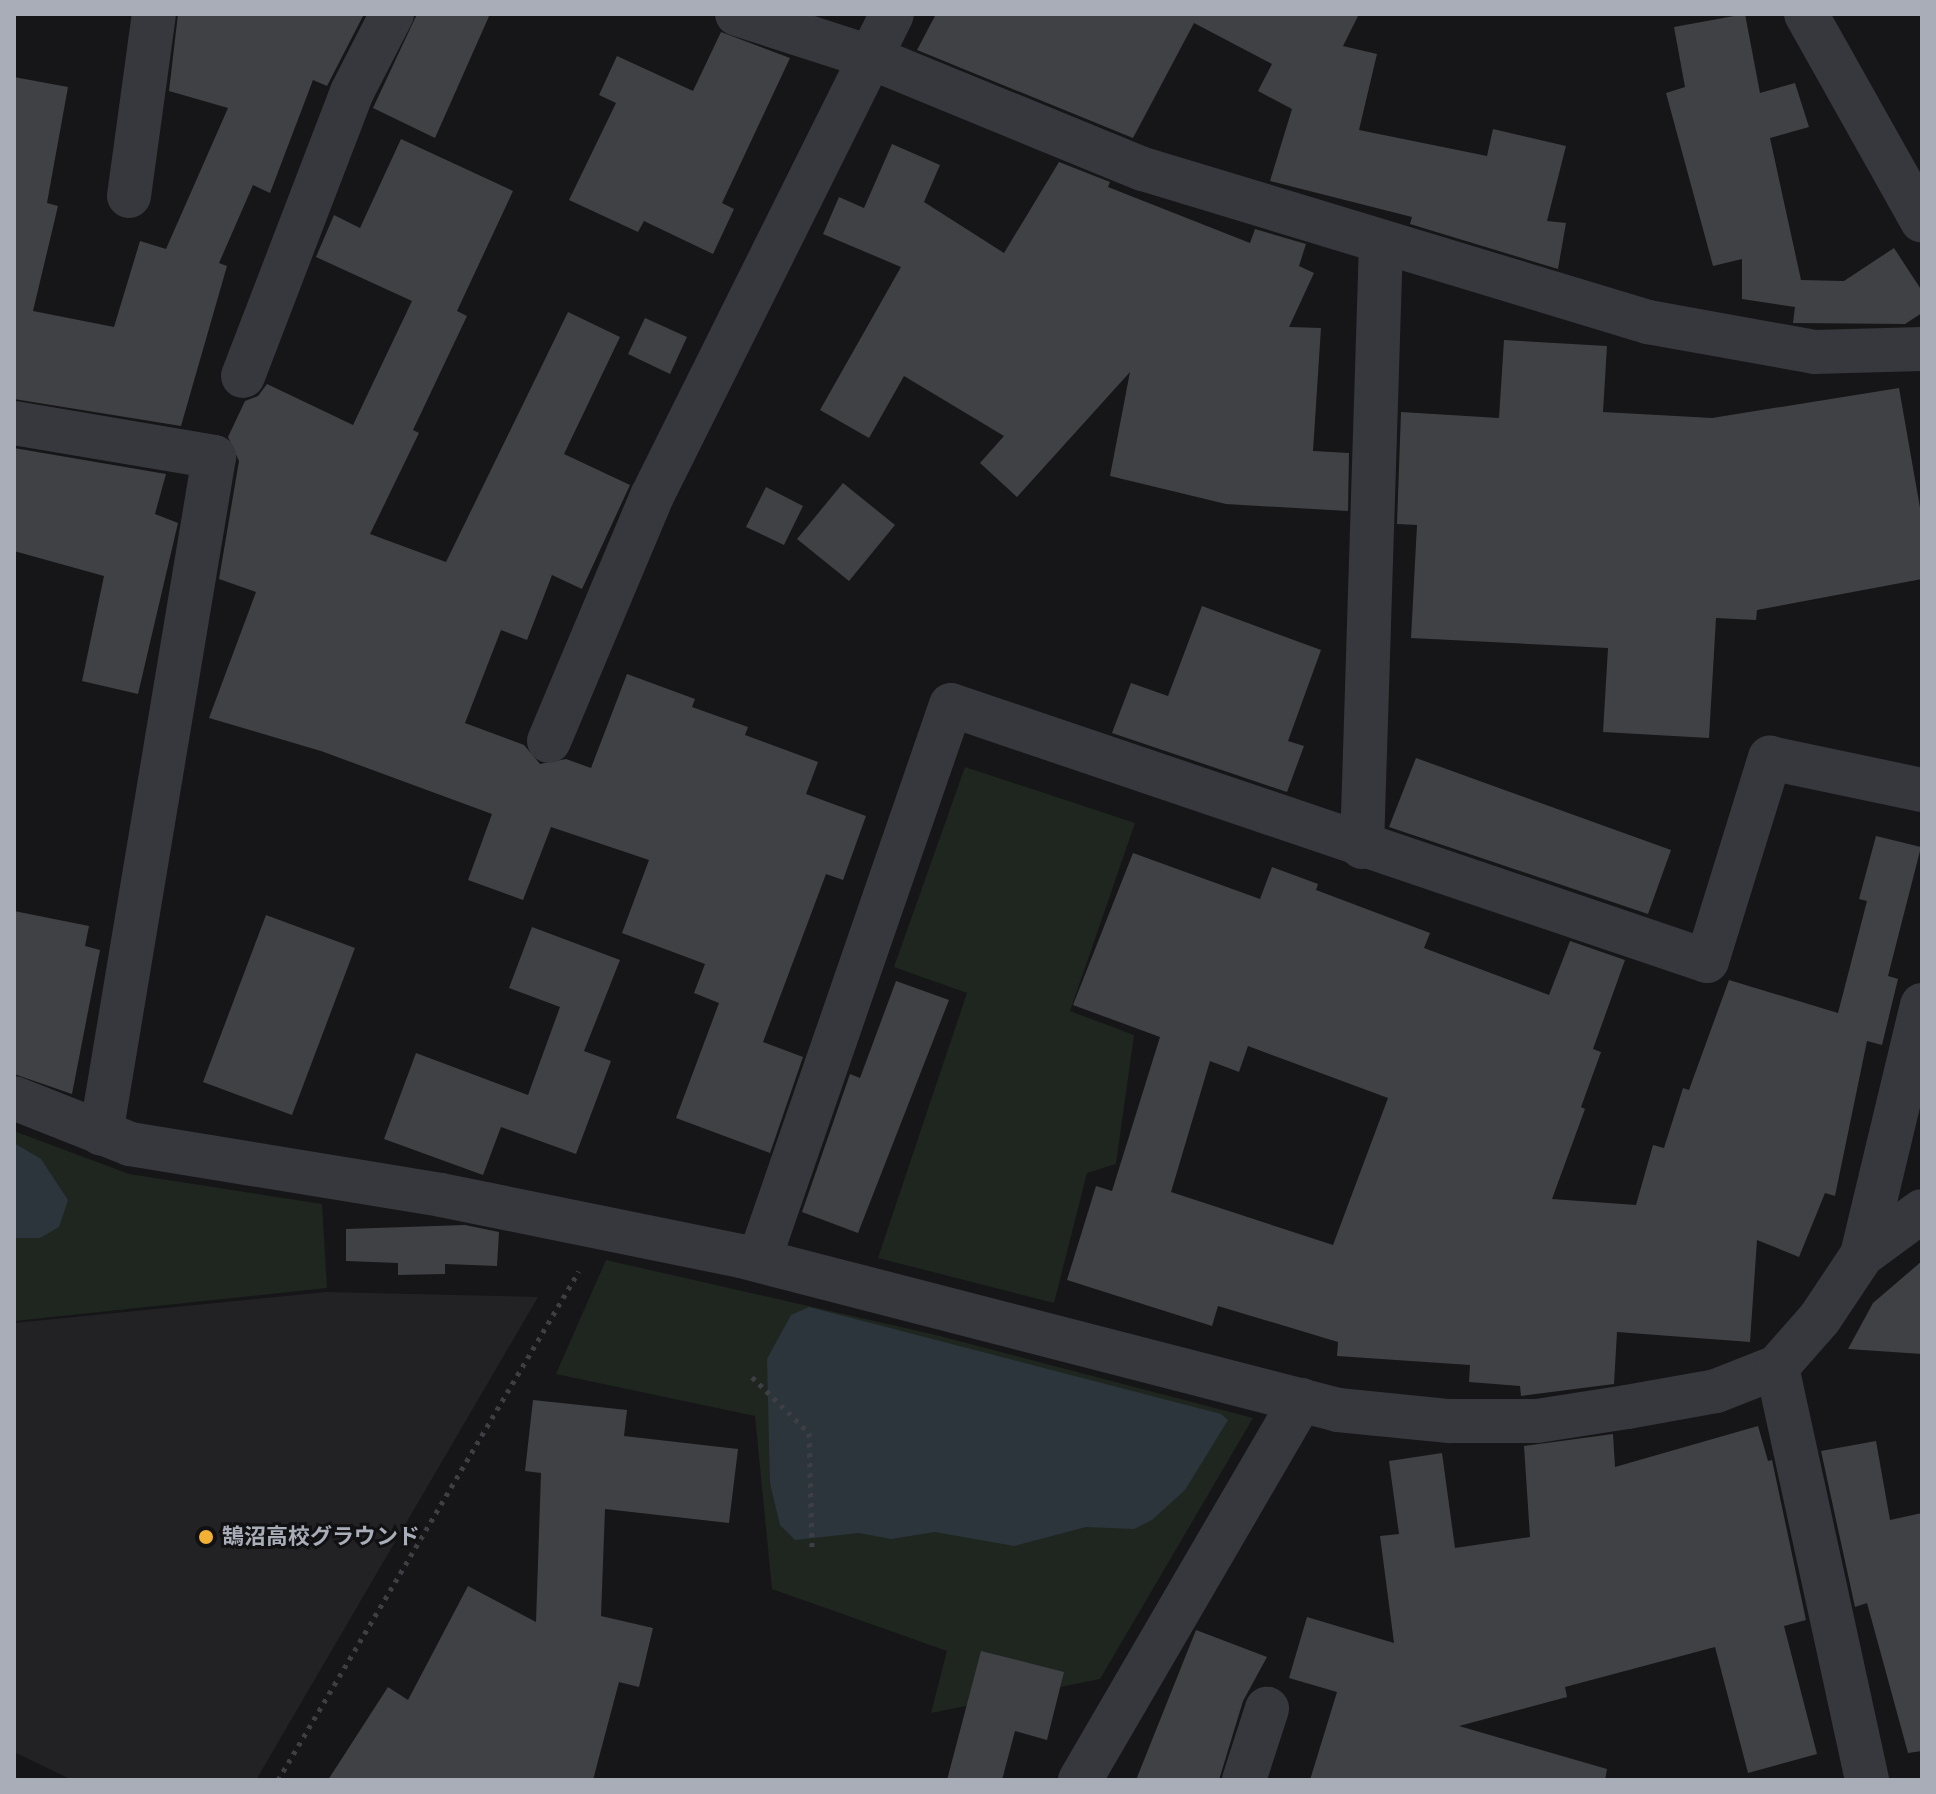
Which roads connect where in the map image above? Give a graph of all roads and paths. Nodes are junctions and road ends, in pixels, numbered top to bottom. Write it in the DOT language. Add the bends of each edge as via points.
graph roads {
  1 [pos="154,14"];
  2 [pos="392,14"];
  3 [pos="737,14"];
  4 [pos="892,14"];
  5 [pos="1806,14"];
  6 [pos="867,56"];
  7 [pos="129,196"];
  8 [pos="1922,221"];
  9 [pos="1381,243"];
  10 [pos="1922,349"];
  11 [pos="243,376"];
  12 [pos="14,423"];
  13 [pos="549,741"];
  14 [pos="1922,790"];
  15 [pos="1362,847"];
  16 [pos="1922,1005"];
  17 [pos="14,1098"];
  18 [pos="101,1134"];
  19 [pos="1922,1211"];
  20 [pos="604,1229"];
  21 [pos="1862,1255"];
  22 [pos="759,1260"];
  23 [pos="1777,1367"];
  24 [pos="752,1377"];
  25 [pos="1301,1400"];
  26 [pos="812,1547"];
  27 [pos="1267,1709"];
  28 [pos="278,1780"];
  29 [pos="1080,1780"];
  30 [pos="1244,1780"];
  31 [pos="1867,1780"];
  1 -- 7 [label="street"];
  2 -- 11 [label="street" via="352,92"];
  3 -- 6 [label="street"];
  4 -- 6 [label="street"];
  5 -- 8 [label="street"];
  6 -- 9 [label="street" via="1143,169"];
  6 -- 13 [label="street" via="652,496"];
  9 -- 10 [label="street" via="1727,340 1814,352"];
  9 -- 15 [label="street"];
  12 -- 18 [label="street" via="214,457"];
  14 -- 15 [label="street" via="1770,758 1707,961"];
  15 -- 22 [label="street" via="951,705"];
  16 -- 21 [label="street"];
  17 -- 18 [label="street"];
  18 -- 20 [label="street" via="221,1162 441,1195"];
  19 -- 21 [label="street"];
  20 -- 22 [label="street"];
  20 -- 28 [label="path"];
  21 -- 23 [label="street" via="1820,1318"];
  22 -- 25 [label="street"];
  23 -- 25 [label="street" via="1716,1391 1537,1421 1449,1421 1338,1410"];
  23 -- 31 [label="street"];
  24 -- 26 [label="path" via="809,1433"];
  25 -- 29 [label="street"];
  27 -- 30 [label="street"];
}
